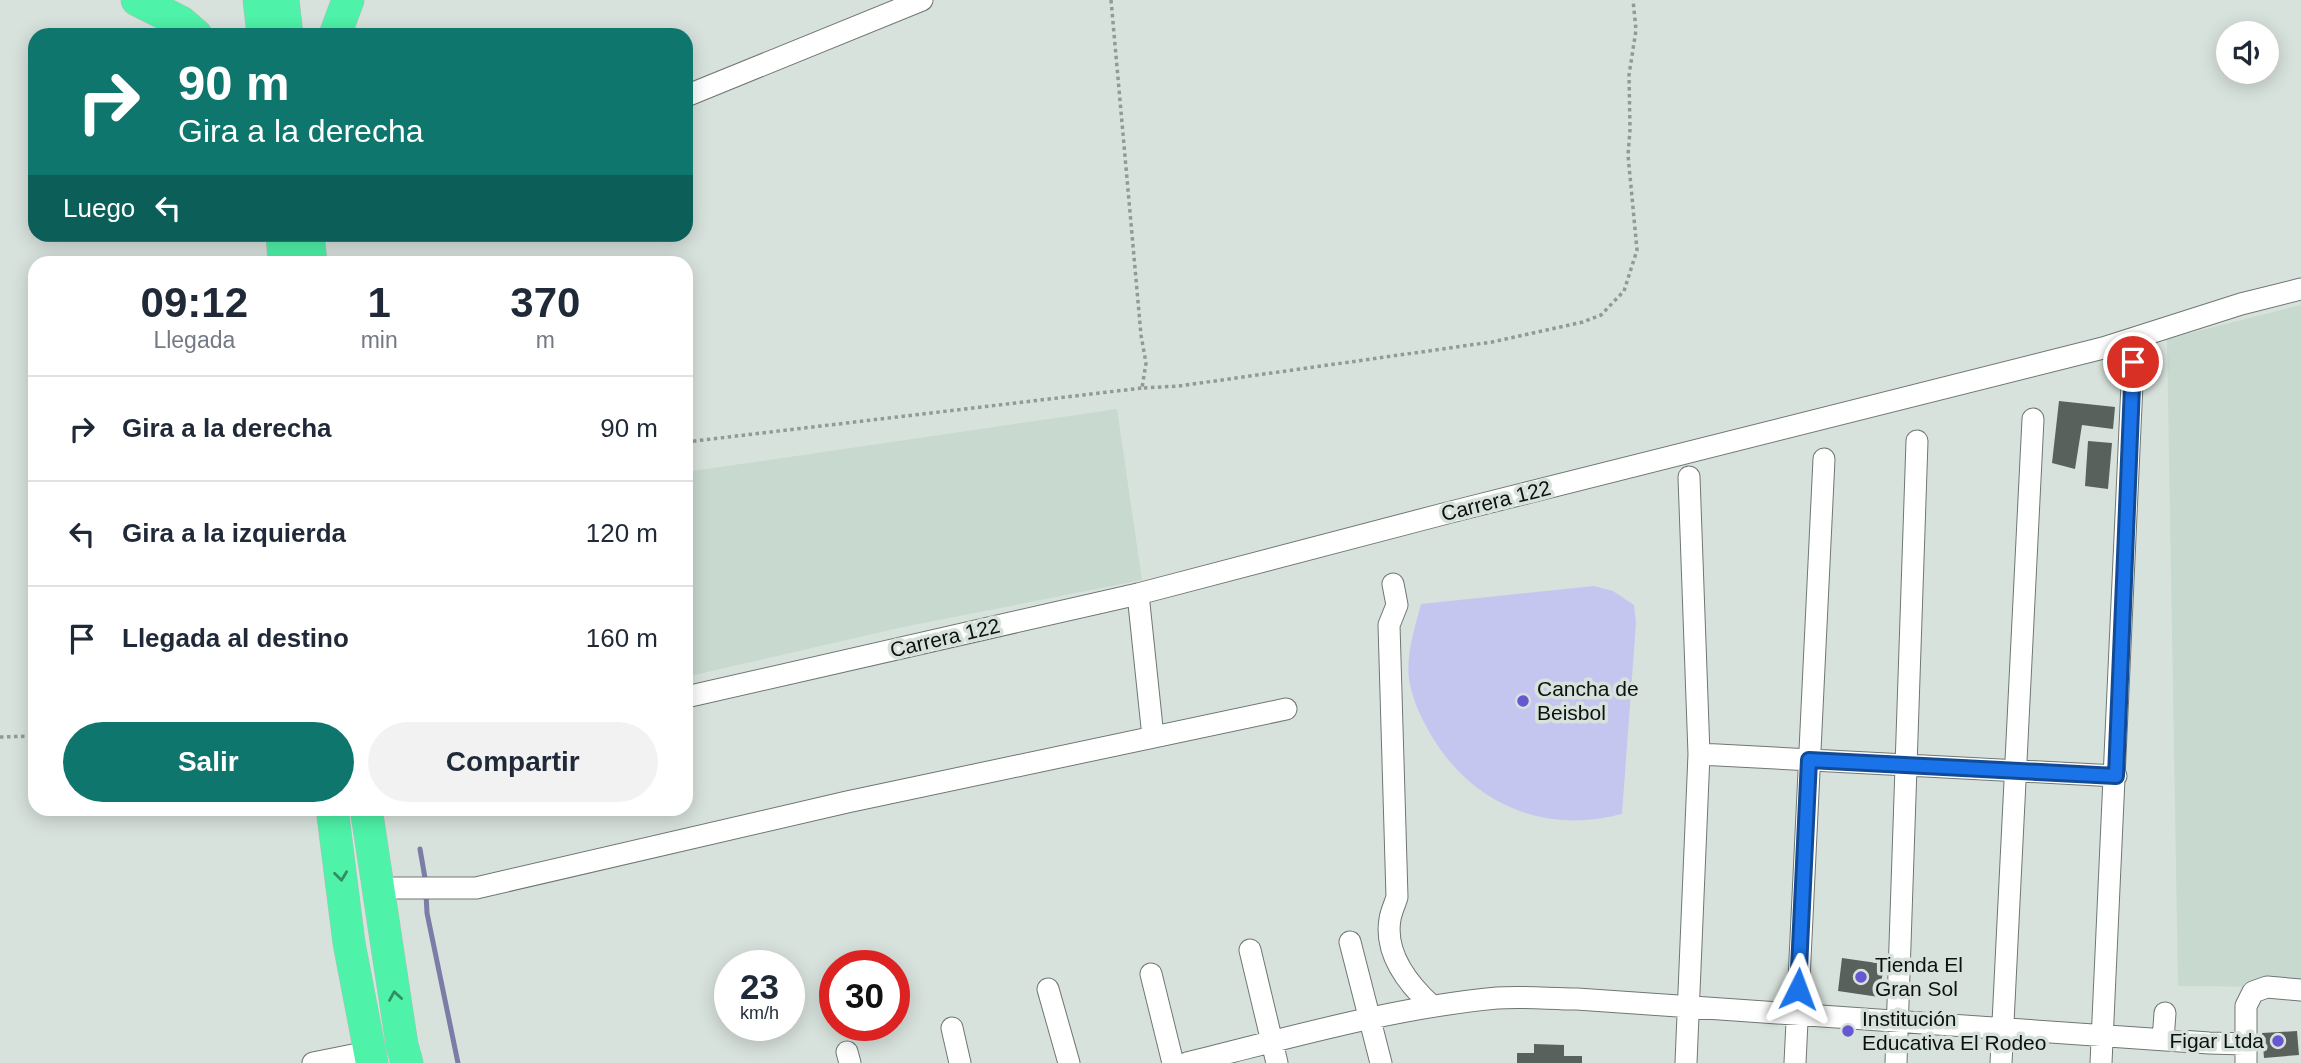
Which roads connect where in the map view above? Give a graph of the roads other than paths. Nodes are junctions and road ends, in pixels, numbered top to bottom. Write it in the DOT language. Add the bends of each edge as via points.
graph roads {
  1 [pos="137,0"];
  2 [pos="259,0"];
  3 [pos="283,0"];
  4 [pos="348,0"];
  5 [pos="922,0"];
  6 [pos="188,28"];
  7 [pos="262,28"];
  8 [pos="286,28"];
  9 [pos="338,28"];
  10 [pos="693,93"];
  11 [pos="2301,289"];
  12 [pos="2133,362"];
  13 [pos="2033,419"];
  14 [pos="1916,441"];
  15 [pos="1824,459"];
  16 [pos="1689,477"];
  17 [pos="1393,584"];
  18 [pos="1138,594"];
  19 [pos="693,695"];
  20 [pos="1286,709"];
  21 [pos="1153,737"];
  22 [pos="1699,754"];
  23 [pos="1809,760"];
  24 [pos="1905,765"];
  25 [pos="2015,770"];
  26 [pos="2116,776"];
  27 [pos="333,816"];
  28 [pos="367,816"];
  29 [pos="377,888"];
  30 [pos="1350,942"];
  31 [pos="1250,950"];
  32 [pos="1151,974"];
  33 [pos="1048,989"];
  34 [pos="2301,990"];
  35 [pos="1432,1006"];
  36 [pos="1688,1007"];
  37 [pos="2165,1013"];
  38 [pos="1797,1014"];
  39 [pos="1369,1019"];
  40 [pos="1897,1021"];
  41 [pos="952,1028"];
  42 [pos="2003,1029"];
  43 [pos="2103,1036"];
  44 [pos="2163,1040"];
  45 [pos="1274,1053"];
  46 [pos="2209,1053"];
  47 [pos="2246,1053"];
  48 [pos="370,1057"];
  49 [pos="313,1063"];
  50 [pos="407,1063"];
  51 [pos="960,1063"];
  52 [pos="1069,1063"];
  53 [pos="1173,1063"];
  54 [pos="1186,1063"];
  55 [pos="1381,1063"];
  56 [pos="1686,1063"];
  57 [pos="1794,1063"];
  58 [pos="1896,1063"];
  59 [pos="2001,1063"];
  60 [pos="2101,1063"];
  1 -- 6 [label="highway"];
  2 -- 7 [label="highway"];
  3 -- 8 [label="highway"];
  4 -- 9 [label="highway"];
  5 -- 10 [label="street"];
  11 -- 18 [label="street, Carrera 122" via="2090,352"];
  12 -- 26 [label="street"];
  13 -- 25 [label="street"];
  14 -- 24 [label="street"];
  15 -- 23 [label="street"];
  16 -- 22 [label="street"];
  17 -- 35 [label="street" via="1397,605 1389,625 1397,897 1390,920 1391,946 1412,987"];
  18 -- 19 [label="street, Carrera 122"];
  18 -- 21 [label="street"];
  20 -- 21 [label="street"];
  21 -- 29 [label="street" via="476,888"];
  22 -- 23 [label="street"];
  22 -- 36 [label="street"];
  23 -- 24 [label="street"];
  23 -- 38 [label="street"];
  24 -- 25 [label="street"];
  24 -- 40 [label="street"];
  25 -- 26 [label="street"];
  25 -- 42 [label="street"];
  26 -- 43 [label="street"];
  27 -- 48 [label="highway, one-way"];
  28 -- 29 [label="highway"];
  50 -- 29 [label="highway, one-way"];
  30 -- 39 [label="street"];
  31 -- 45 [label="street"];
  32 -- 53 [label="street"];
  33 -- 52 [label="street"];
  34 -- 47 [label="street" via="2267,987 2253,992 2246,1006"];
  35 -- 36 [label="street" via="1500,998"];
  35 -- 39 [label="street"];
  36 -- 38 [label="street"];
  36 -- 56 [label="street"];
  37 -- 44 [label="street"];
  38 -- 40 [label="street"];
  38 -- 57 [label="street"];
  39 -- 45 [label="street"];
  39 -- 55 [label="street"];
  40 -- 42 [label="street"];
  40 -- 58 [label="street"];
  41 -- 51 [label="street"];
  42 -- 43 [label="street"];
  42 -- 59 [label="street"];
  43 -- 44 [label="street"];
  43 -- 60 [label="street"];
  44 -- 46 [label="street"];
  45 -- 54 [label="street"];
  46 -- 47 [label="street"];
  48 -- 49 [label="street"];
}
